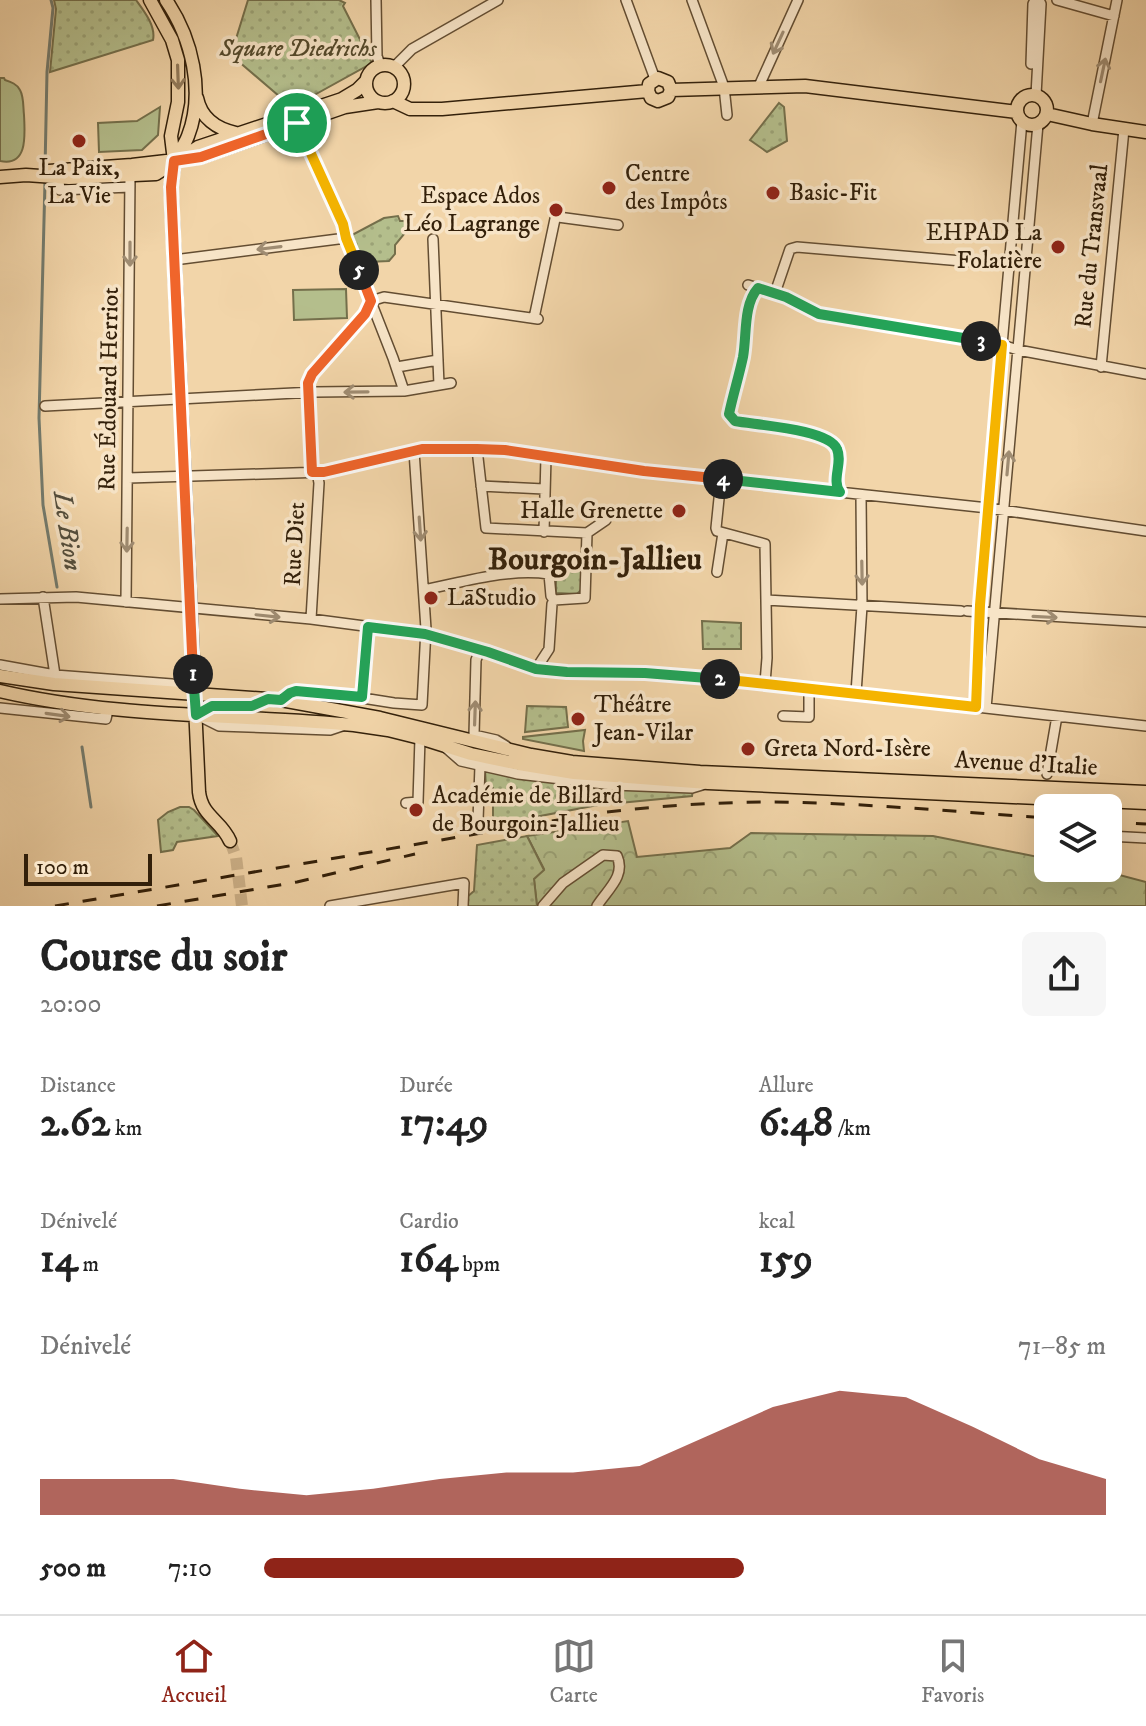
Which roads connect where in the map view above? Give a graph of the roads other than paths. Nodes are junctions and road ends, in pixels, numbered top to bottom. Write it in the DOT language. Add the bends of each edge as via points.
graph roads {
  1 [pos="150,0"];
  2 [pos="166,0"];
  3 [pos="376,0"];
  4 [pos="498,0"];
  5 [pos="626,0"];
  6 [pos="692,0"];
  7 [pos="798,0"];
  8 [pos="1037,0"];
  9 [pos="1057,0"];
  10 [pos="1117,0"];
  11 [pos="1114,16"];
  12 [pos="380,65"];
  13 [pos="394,67"];
  14 [pos="655,79"];
  15 [pos="366,81"];
  16 [pos="759,86"];
  17 [pos="724,87"];
  18 [pos="671,90"];
  19 [pos="195,91"];
  20 [pos="648,91"];
  21 [pos="1033,95"];
  22 [pos="397,98"];
  23 [pos="378,102"];
  24 [pos="727,115"];
  25 [pos="1020,116"];
  26 [pos="295,119"];
  27 [pos="1042,119"];
  28 [pos="1092,124"];
  29 [pos="1124,129"];
  30 [pos="1146,132"];
  31 [pos="236,133"];
  32 [pos="174,161"];
  33 [pos="48,174"];
  34 [pos="0,177"];
  35 [pos="1016,179"];
  36 [pos="1033,180"];
  37 [pos="130,181"];
  38 [pos="618,225"];
  39 [pos="346,238"];
  40 [pos="433,239"];
  41 [pos="174,260"];
  42 [pos="1009,265"];
  43 [pos="775,293"];
  44 [pos="371,301"];
  45 [pos="436,304"];
  46 [pos="1002,345"];
  47 [pos="1018,350"];
  48 [pos="438,360"];
  49 [pos="397,367"];
  50 [pos="1101,367"];
  51 [pos="1146,374"];
  52 [pos="451,383"];
  53 [pos="439,385"];
  54 [pos="404,391"];
  55 [pos="308,393"];
  56 [pos="182,399"];
  57 [pos="129,403"];
  58 [pos="45,406"];
  59 [pos="477,449"];
  60 [pos="418,450"];
  61 [pos="546,457"];
  62 [pos="315,472"];
  63 [pos="185,477"];
  64 [pos="128,478"];
  65 [pos="721,479"];
  66 [pos="481,486"];
  67 [pos="544,489"];
  68 [pos="840,492"];
  69 [pos="861,495"];
  70 [pos="988,508"];
  71 [pos="1004,511"];
  72 [pos="606,520"];
  73 [pos="1146,531"];
  74 [pos="544,532"];
  75 [pos="720,532"];
  76 [pos="587,533"];
  77 [pos="717,572"];
  78 [pos="424,590"];
  79 [pos="43,597"];
  80 [pos="0,599"];
  81 [pos="554,600"];
  82 [pos="766,600"];
  83 [pos="126,602"];
  84 [pos="862,606"];
  85 [pos="190,608"];
  86 [pos="981,613"];
  87 [pos="994,614"];
  88 [pos="311,619"];
  89 [pos="1146,622"];
  90 [pos="368,627"];
  91 [pos="425,634"];
  92 [pos="480,650"];
  93 [pos="0,665"];
  94 [pos="536,669"];
  95 [pos="55,675"];
  96 [pos="0,676"];
  97 [pos="765,683"];
  98 [pos="813,689"];
  99 [pos="0,691"];
  100 [pos="194,693"];
  101 [pos="856,693"];
  102 [pos="362,697"];
  103 [pos="274,699"];
  104 [pos="981,707"];
  105 [pos="0,708"];
  106 [pos="108,710"];
  107 [pos="196,715"];
  108 [pos="783,716"];
  109 [pos="1057,716"];
  110 [pos="1146,726"];
  111 [pos="420,745"];
  112 [pos="445,747"];
  113 [pos="517,756"];
  114 [pos="480,766"];
  115 [pos="1047,774"];
  116 [pos="708,783"];
  117 [pos="1146,792"];
  118 [pos="406,803"];
  119 [pos="1146,803"];
  120 [pos="478,820"];
  121 [pos="1122,837"];
  122 [pos="1146,838"];
  123 [pos="230,841"];
  124 [pos="330,906"];
  125 [pos="463,906"];
  126 [pos="543,906"];
  127 [pos="597,906"];
  1 -- 32 [label="main road, one-way" via="178,60"];
  2 -- 19 [label="main road" via="190,48"];
  3 -- 12 [label="street"];
  4 -- 13 [label="street" via="412,49"];
  5 -- 14 [label="street"];
  6 -- 17 [label="street"];
  7 -- 16 [label="street, one-way"];
  8 -- 21 [label="street"];
  9 -- 11 [label="street"];
  10 -- 11 [label="street"];
  28 -- 11 [label="street, one-way"];
  12 -- 13 [label="main road"];
  12 -- 15 [label="main road"];
  13 -- 22 [label="main road" via="404,82"];
  14 -- 18 [label="main road" via="666,80"];
  14 -- 20 [label="main road"];
  15 -- 23 [label="main road" via="367,91"];
  15 -- 26 [label="main road" via="342,99"];
  16 -- 17 [label="main road"];
  16 -- 25 [label="main road" via="827,88"];
  17 -- 18 [label="main road"];
  17 -- 24 [label="street"];
  18 -- 20 [label="main road" via="662,101"];
  19 -- 31 [label="main road" via="199,109 212,123"];
  19 -- 32 [label="main road" via="190,131"];
  20 -- 22 [label="main road" via="427,109 410,109"];
  21 -- 25 [label="main road" via="1019,103"];
  21 -- 27 [label="main road" via="1047,105"];
  22 -- 23 [label="main road"];
  23 -- 26 [label="main road"];
  25 -- 27 [label="main road" via="1029,125"];
  25 -- 35 [label="street"];
  26 -- 31 [label="main road"];
  26 -- 32 [label="main road" via="201,157"];
  26 -- 39 [label="street"];
  27 -- 28 [label="main road"];
  27 -- 36 [label="street"];
  28 -- 29 [label="main road"];
  29 -- 30 [label="main road"];
  29 -- 50 [label="street, Rue du Transvaal"];
  31 -- 32 [label="main road"];
  32 -- 33 [label="main road"];
  32 -- 37 [label="main road" via="156,174"];
  32 -- 41 [label="main road"];
  33 -- 34 [label="main road"];
  33 -- 37 [label="main road"];
  35 -- 36 [label="street"];
  35 -- 42 [label="street"];
  36 -- 47 [label="street"];
  37 -- 57 [label="street, Rue Édouard Herriot, one-way"];
  38 -- 45 [label="street" via="555,219 536,319"];
  39 -- 41 [label="street, one-way"];
  39 -- 44 [label="street"];
  40 -- 45 [label="street"];
  41 -- 56 [label="main road"];
  42 -- 43 [label="street" via="797,247 790,249"];
  42 -- 46 [label="street"];
  43 -- 46 [label="street" via="819,314"];
  43 -- 68 [label="street" via="753,287 729,414 735,421 831,440 838,451"];
  44 -- 45 [label="street" via="384,297"];
  44 -- 49 [label="street"];
  44 -- 55 [label="street" via="312,374"];
  45 -- 48 [label="street"];
  46 -- 47 [label="street"];
  46 -- 70 [label="street"];
  47 -- 50 [label="street"];
  71 -- 47 [label="street, one-way"];
  48 -- 49 [label="street"];
  48 -- 53 [label="street"];
  49 -- 54 [label="street"];
  50 -- 51 [label="street"];
  52 -- 53 [label="street"];
  53 -- 54 [label="street"];
  54 -- 55 [label="street, one-way"];
  55 -- 56 [label="street"];
  55 -- 62 [label="street, Rue Diet"];
  56 -- 57 [label="street"];
  56 -- 63 [label="main road"];
  57 -- 58 [label="street"];
  57 -- 64 [label="street, Rue Édouard Herriot"];
  59 -- 60 [label="street"];
  59 -- 61 [label="street"];
  59 -- 66 [label="street"];
  60 -- 62 [label="street"];
  60 -- 78 [label="street, one-way"];
  61 -- 65 [label="street"];
  61 -- 67 [label="street"];
  62 -- 63 [label="street"];
  62 -- 88 [label="street, Rue Diet" via="319,483"];
  63 -- 64 [label="street"];
  63 -- 85 [label="main road"];
  64 -- 83 [label="street, Rue Édouard Herriot, one-way"];
  65 -- 68 [label="street"];
  65 -- 75 [label="street" via="716,528"];
  66 -- 67 [label="street"];
  66 -- 74 [label="street" via="486,528"];
  67 -- 74 [label="street"];
  68 -- 69 [label="street"];
  69 -- 70 [label="street"];
  69 -- 84 [label="street, one-way"];
  70 -- 71 [label="street"];
  70 -- 86 [label="street"];
  71 -- 73 [label="street"];
  71 -- 87 [label="street"];
  72 -- 76 [label="street"];
  74 -- 76 [label="street"];
  75 -- 77 [label="street"];
  75 -- 82 [label="street" via="765,544"];
  76 -- 81 [label="street" via="585,598"];
  78 -- 81 [label="street" via="541,572 549,574"];
  78 -- 91 [label="street"];
  79 -- 80 [label="street"];
  79 -- 83 [label="street"];
  79 -- 95 [label="street"];
  81 -- 94 [label="street" via="549,649"];
  82 -- 84 [label="street"];
  82 -- 97 [label="street"];
  83 -- 85 [label="street"];
  84 -- 86 [label="street"];
  84 -- 101 [label="street"];
  85 -- 88 [label="street, one-way"];
  85 -- 100 [label="main road"];
  86 -- 87 [label="street"];
  86 -- 104 [label="street"];
  87 -- 89 [label="street, one-way"];
  87 -- 104 [label="street"];
  88 -- 90 [label="street"];
  90 -- 91 [label="street"];
  90 -- 102 [label="street"];
  91 -- 92 [label="street"];
  91 -- 102 [label="street" via="422,705"];
  92 -- 94 [label="street"];
  113 -- 92 [label="street, one-way" via="496,740 474,735"];
  93 -- 95 [label="street"];
  94 -- 97 [label="street"];
  95 -- 100 [label="street" via="172,684"];
  96 -- 100 [label="main road"];
  97 -- 98 [label="street"];
  98 -- 101 [label="street"];
  98 -- 108 [label="street" via="809,717"];
  99 -- 106 [label="main road"];
  100 -- 103 [label="main road"];
  100 -- 107 [label="main road"];
  101 -- 104 [label="street"];
  102 -- 103 [label="street" via="296,691"];
  103 -- 107 [label="main road" via="252,706 212,706"];
  103 -- 113 [label="main road" via="380,718"];
  104 -- 109 [label="street"];
  105 -- 106 [label="street, one-way" via="106,719"];
  106 -- 107 [label="main road"];
  107 -- 111 [label="main road" via="348,724 388,730"];
  107 -- 123 [label="main road" via="200,800"];
  109 -- 110 [label="street"];
  109 -- 115 [label="street"];
  111 -- 112 [label="main road"];
  111 -- 118 [label="street" via="418,802"];
  112 -- 113 [label="main road"];
  112 -- 114 [label="street" via="461,761"];
  113 -- 116 [label="main road, Avenue d'Italie" via="574,773"];
  113 -- 117 [label="main road, Avenue d'Italie" via="700,772"];
  114 -- 116 [label="street" via="613,785 692,788"];
  114 -- 120 [label="street"];
  116 -- 119 [label="main road, Avenue d'Italie"];
  121 -- 122 [label="street"];
  124 -- 125 [label="street" via="464,883"];
  126 -- 127 [label="street" via="563,883 603,855 617,856 618,876"];
}
